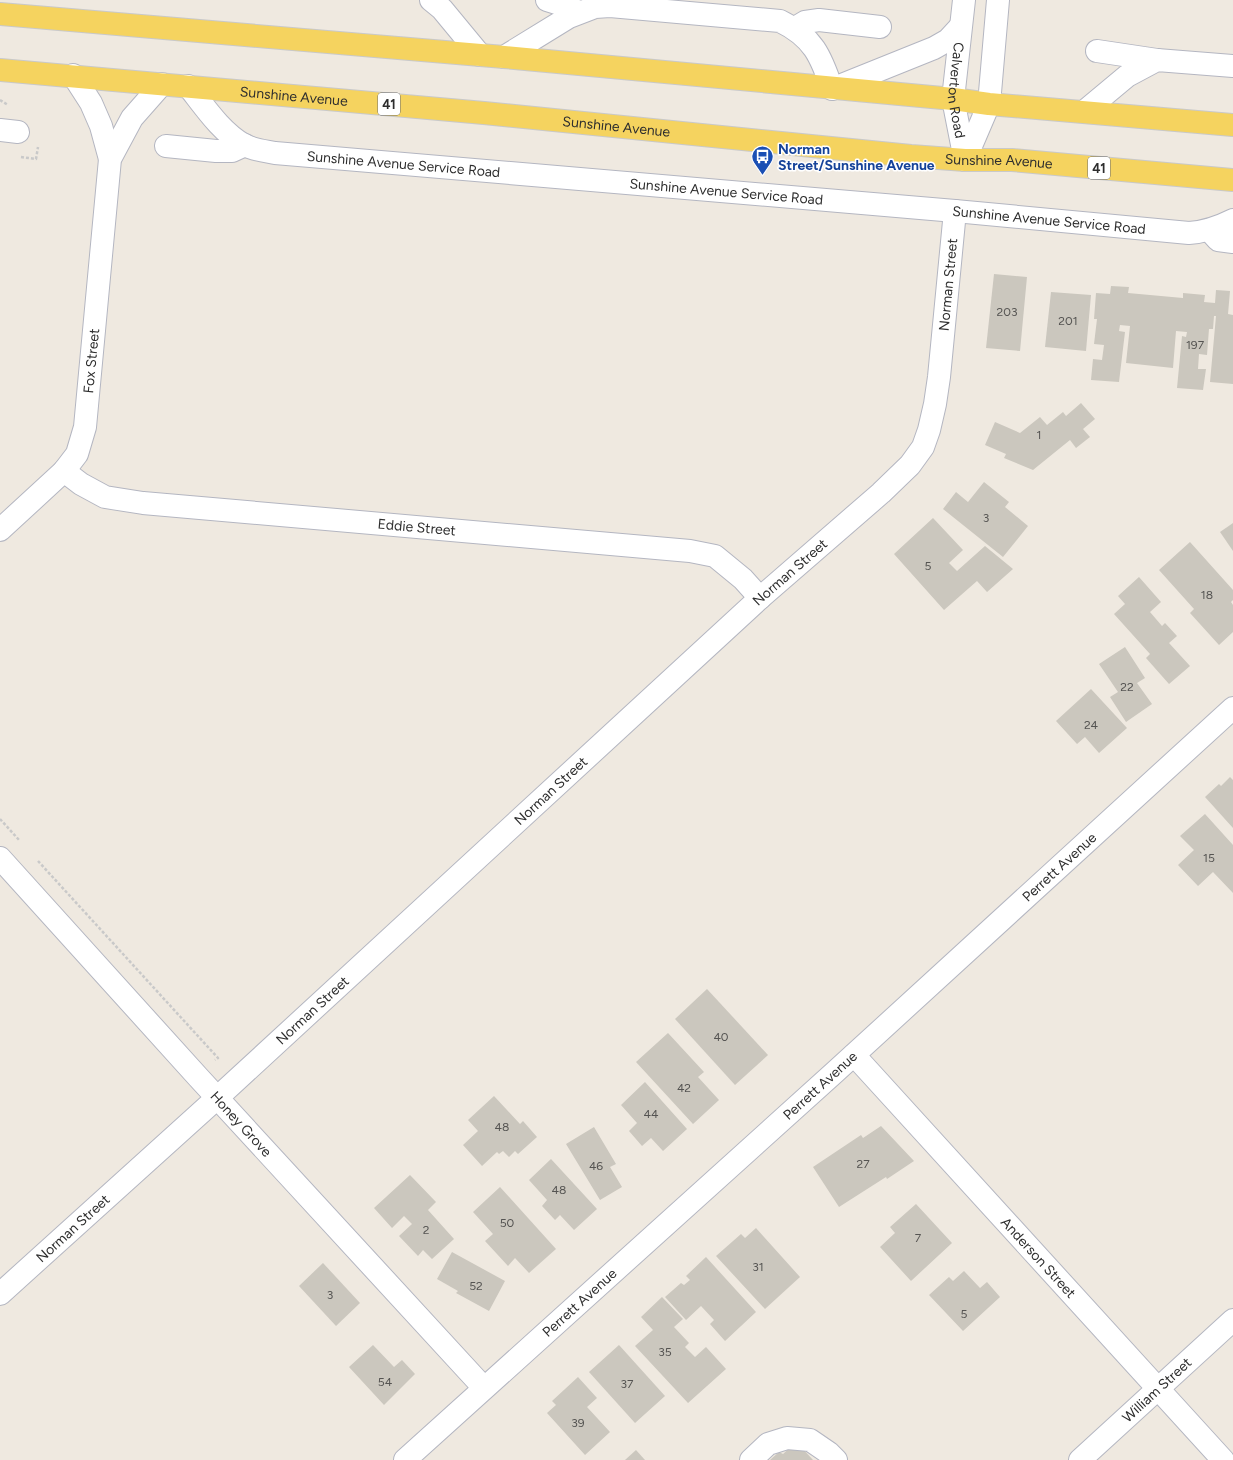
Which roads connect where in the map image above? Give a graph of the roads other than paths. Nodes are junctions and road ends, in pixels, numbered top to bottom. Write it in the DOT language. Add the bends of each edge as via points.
graph roads {
  1 [pos="547,0"];
  2 [pos="964,0"];
  3 [pos="998,0"];
  4 [pos="435,1"];
  5 [pos="579,12"];
  6 [pos="0,14"];
  7 [pos="880,27"];
  8 [pos="960,27"];
  9 [pos="795,28"];
  10 [pos="1096,51"];
  11 [pos="480,55"];
  12 [pos="504,57"];
  13 [pos="1157,60"];
  14 [pos="1233,66"];
  15 [pos="0,70"];
  16 [pos="73,75"];
  17 [pos="162,84"];
  18 [pos="188,86"];
  19 [pos="832,89"];
  20 [pos="953,99"];
  21 [pos="989,104"];
  22 [pos="1085,112"];
  23 [pos="1233,125"];
  24 [pos="245,145"];
  25 [pos="166,146"];
  26 [pos="110,159"];
  27 [pos="966,160"];
  28 [pos="1233,180"];
  29 [pos="955,211"];
  30 [pos="1233,220"];
  31 [pos="1209,230"];
  32 [pos="1233,242"];
  33 [pos="64,471"];
  34 [pos="0,529"];
  35 [pos="760,598"];
  36 [pos="1233,708"];
  37 [pos="0,858"];
  38 [pos="854,1055"];
  39 [pos="217,1098"];
  40 [pos="0,1294"];
  41 [pos="1233,1320"];
  42 [pos="484,1388"];
  43 [pos="1159,1389"];
  44 [pos="405,1460"];
  45 [pos="751,1460"];
  46 [pos="836,1460"];
  47 [pos="1080,1460"];
  48 [pos="1223,1460"];
  1 -- 5 [label="street"];
  2 -- 8 [label="street, Calverton Road"];
  3 -- 21 [label="street, Calverton Road"];
  4 -- 11 [label="street"];
  5 -- 9 [label="street" via="610,6 780,21"];
  5 -- 12 [label="street"];
  6 -- 11 [label="main road"];
  7 -- 9 [label="street" via="819,20 805,22"];
  8 -- 19 [label="street" via="948,40 934,48"];
  8 -- 20 [label="street, Calverton Road"];
  9 -- 19 [label="street" via="813,46 822,60"];
  10 -- 13 [label="street"];
  11 -- 12 [label="main road"];
  12 -- 19 [label="main road"];
  13 -- 14 [label="street"];
  13 -- 22 [label="street" via="1127,76"];
  15 -- 16 [label="main road, Sunshine Avenue / 41"];
  16 -- 17 [label="main road, Sunshine Avenue / 41"];
  16 -- 26 [label="street, Fox Street" via="91,103"];
  17 -- 18 [label="main road, Sunshine Avenue / 41"];
  17 -- 26 [label="street, Fox Street" via="132,118"];
  18 -- 24 [label="street, Sunshine Avenue Service Road" via="208,112"];
  18 -- 27 [label="main road, Sunshine Avenue / 41" via="484,112"];
  19 -- 20 [label="main road"];
  20 -- 21 [label="main road"];
  20 -- 27 [label="street, Calverton Road"];
  21 -- 22 [label="main road"];
  21 -- 27 [label="street, Calverton Road"];
  22 -- 23 [label="main road"];
  24 -- 25 [label="street" via="232,150 216,151"];
  24 -- 29 [label="street, Sunshine Avenue Service Road" via="275,153"];
  26 -- 33 [label="street, Fox Street" via="85,427 77,454"];
  27 -- 28 [label="main road, Sunshine Avenue / 41" via="1012,160"];
  29 -- 31 [label="street, Sunshine Avenue Service Road" via="1189,233"];
  29 -- 35 [label="street, Norman Street" via="939,377 935,404 923,447 910,465 881,494"];
  30 -- 31 [label="street, Sunshine Avenue Service Road"];
  31 -- 32 [label="street" via="1218,240"];
  33 -- 34 [label="street, Fox Street"];
  33 -- 35 [label="street, Eddie Street" via="105,497 143,503 690,551 715,556 743,579"];
  35 -- 39 [label="street, Norman Street"];
  36 -- 38 [label="street, Perrett Avenue"];
  37 -- 39 [label="street, Honey Grove"];
  38 -- 42 [label="street, Perrett Avenue"];
  38 -- 43 [label="street, Anderson Street"];
  39 -- 40 [label="street, Norman Street"];
  39 -- 42 [label="street, Honey Grove"];
  41 -- 43 [label="street, William Street"];
  42 -- 44 [label="street, Perrett Avenue"];
  43 -- 47 [label="street, William Street"];
  43 -- 48 [label="street, Anderson Street"];
  45 -- 46 [label="street" via="768,1444 787,1438 810,1440"];
}
